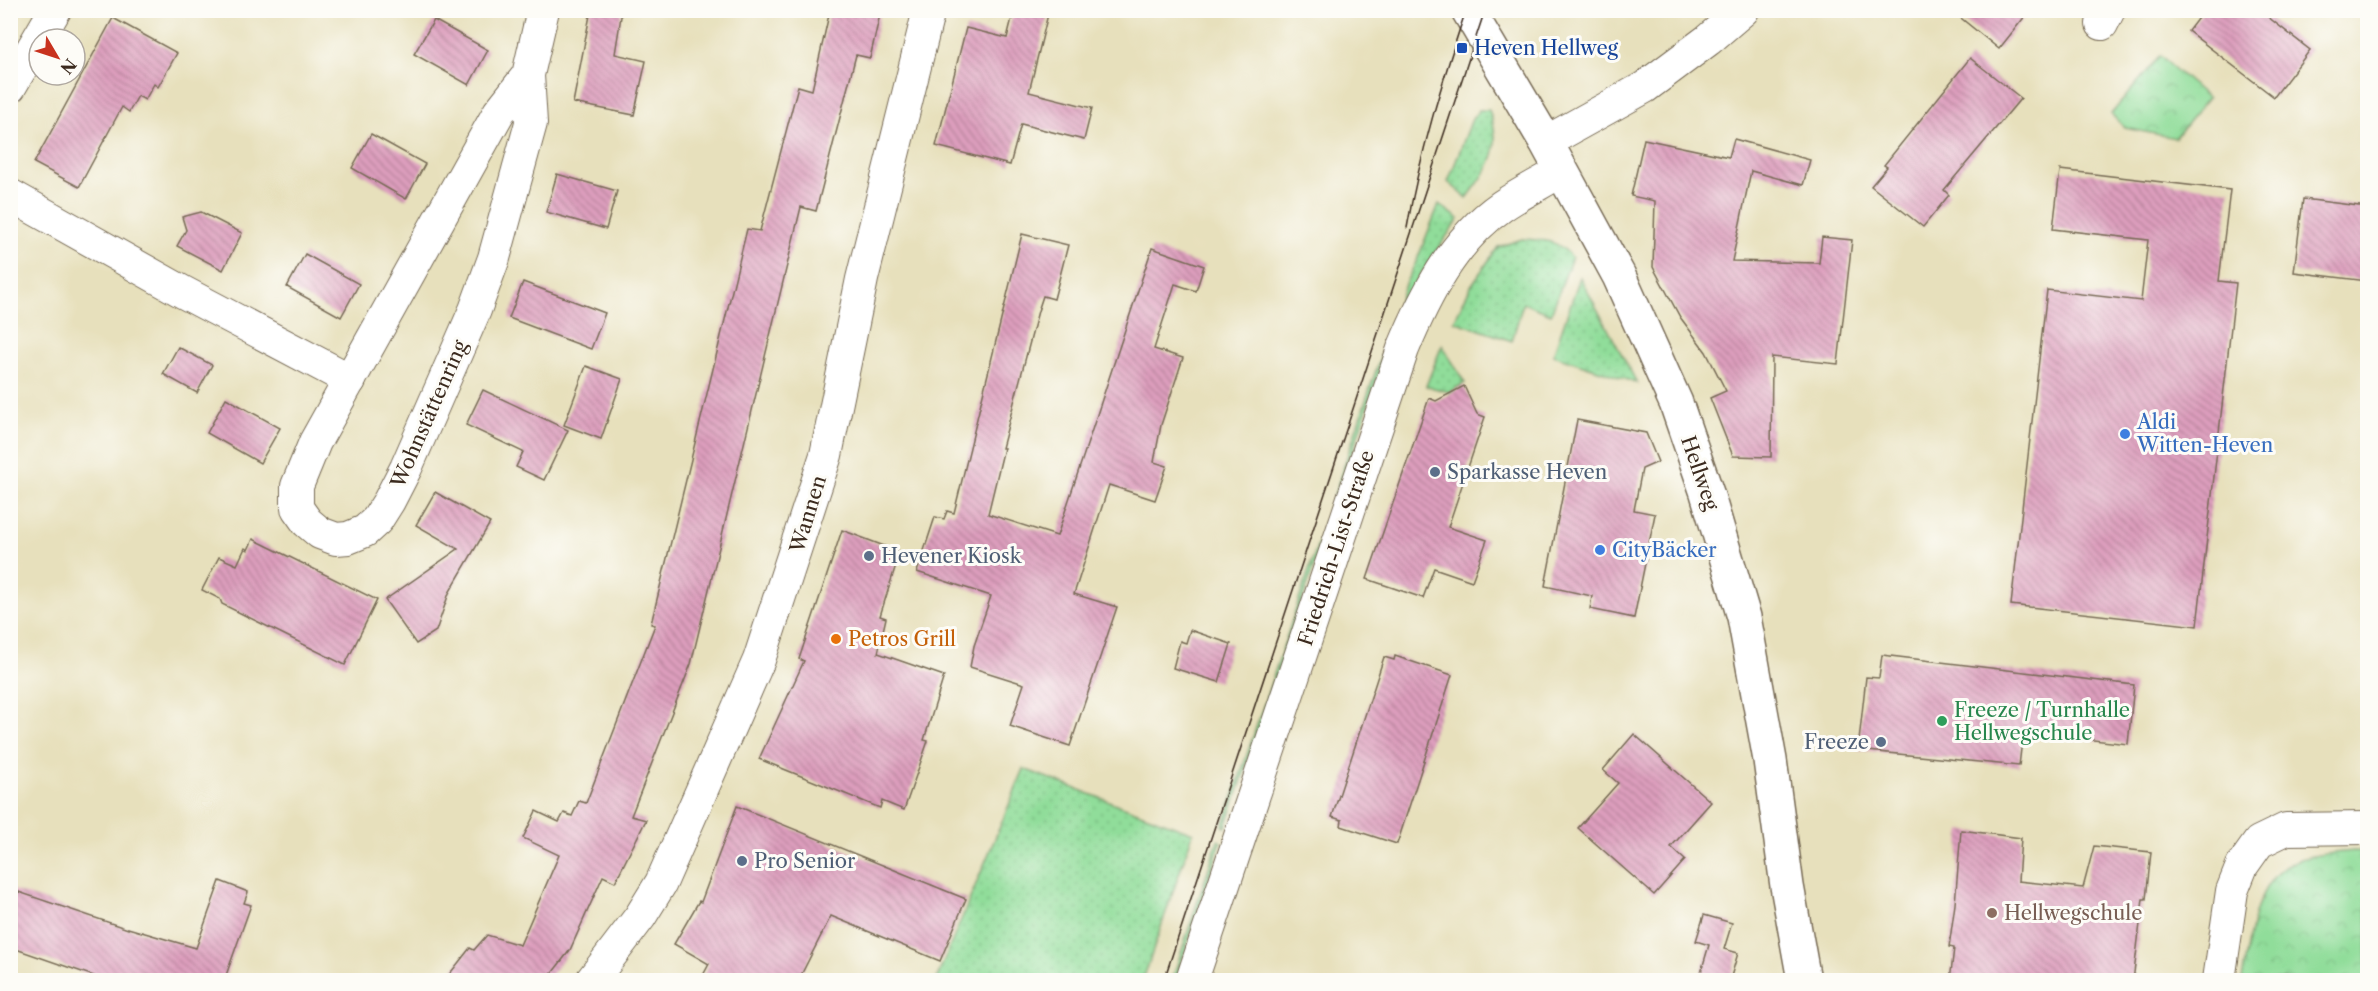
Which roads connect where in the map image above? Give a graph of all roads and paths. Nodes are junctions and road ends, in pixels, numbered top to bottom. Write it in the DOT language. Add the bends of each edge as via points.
graph roads {
  1 [pos="55,10"];
  2 [pos="543,10"];
  3 [pos="929,10"];
  4 [pos="1468,10"];
  5 [pos="1743,10"];
  6 [pos="528,75"];
  7 [pos="10,87"];
  8 [pos="1546,142"];
  9 [pos="1561,171"];
  10 [pos="10,195"];
  11 [pos="350,380"];
  12 [pos="2367,828"];
  13 [pos="592,981"];
  14 [pos="1192,981"];
  15 [pos="1804,981"];
  16 [pos="2218,981"];
  1 -- 7 [label="street"];
  2 -- 6 [label="street, Wohnstättenring"];
  3 -- 13 [label="street, Wannen" via="862,279 826,455 759,660 661,883"];
  4 -- 8 [label="street, Hellweg"];
  5 -- 8 [label="street" via="1645,87"];
  6 -- 11 [label="street, Wohnstättenring" via="499,112"];
  6 -- 11 [label="street, Wohnstättenring" via="531,123 494,258 475,310 390,501 364,531 336,539 307,522 297,508 297,486 315,442"];
  8 -- 9 [label="street, Hellweg"];
  9 -- 14 [label="street, Friedrich-List-Straße" via="1481,223 1452,255 1419,311 1403,348"];
  9 -- 15 [label="street, Hellweg" via="1645,332 1676,403 1718,526 1744,617 1759,694"];
  10 -- 11 [label="street"];
  12 -- 16 [label="street" via="2286,829 2259,842 2242,866 2232,891"];
}
